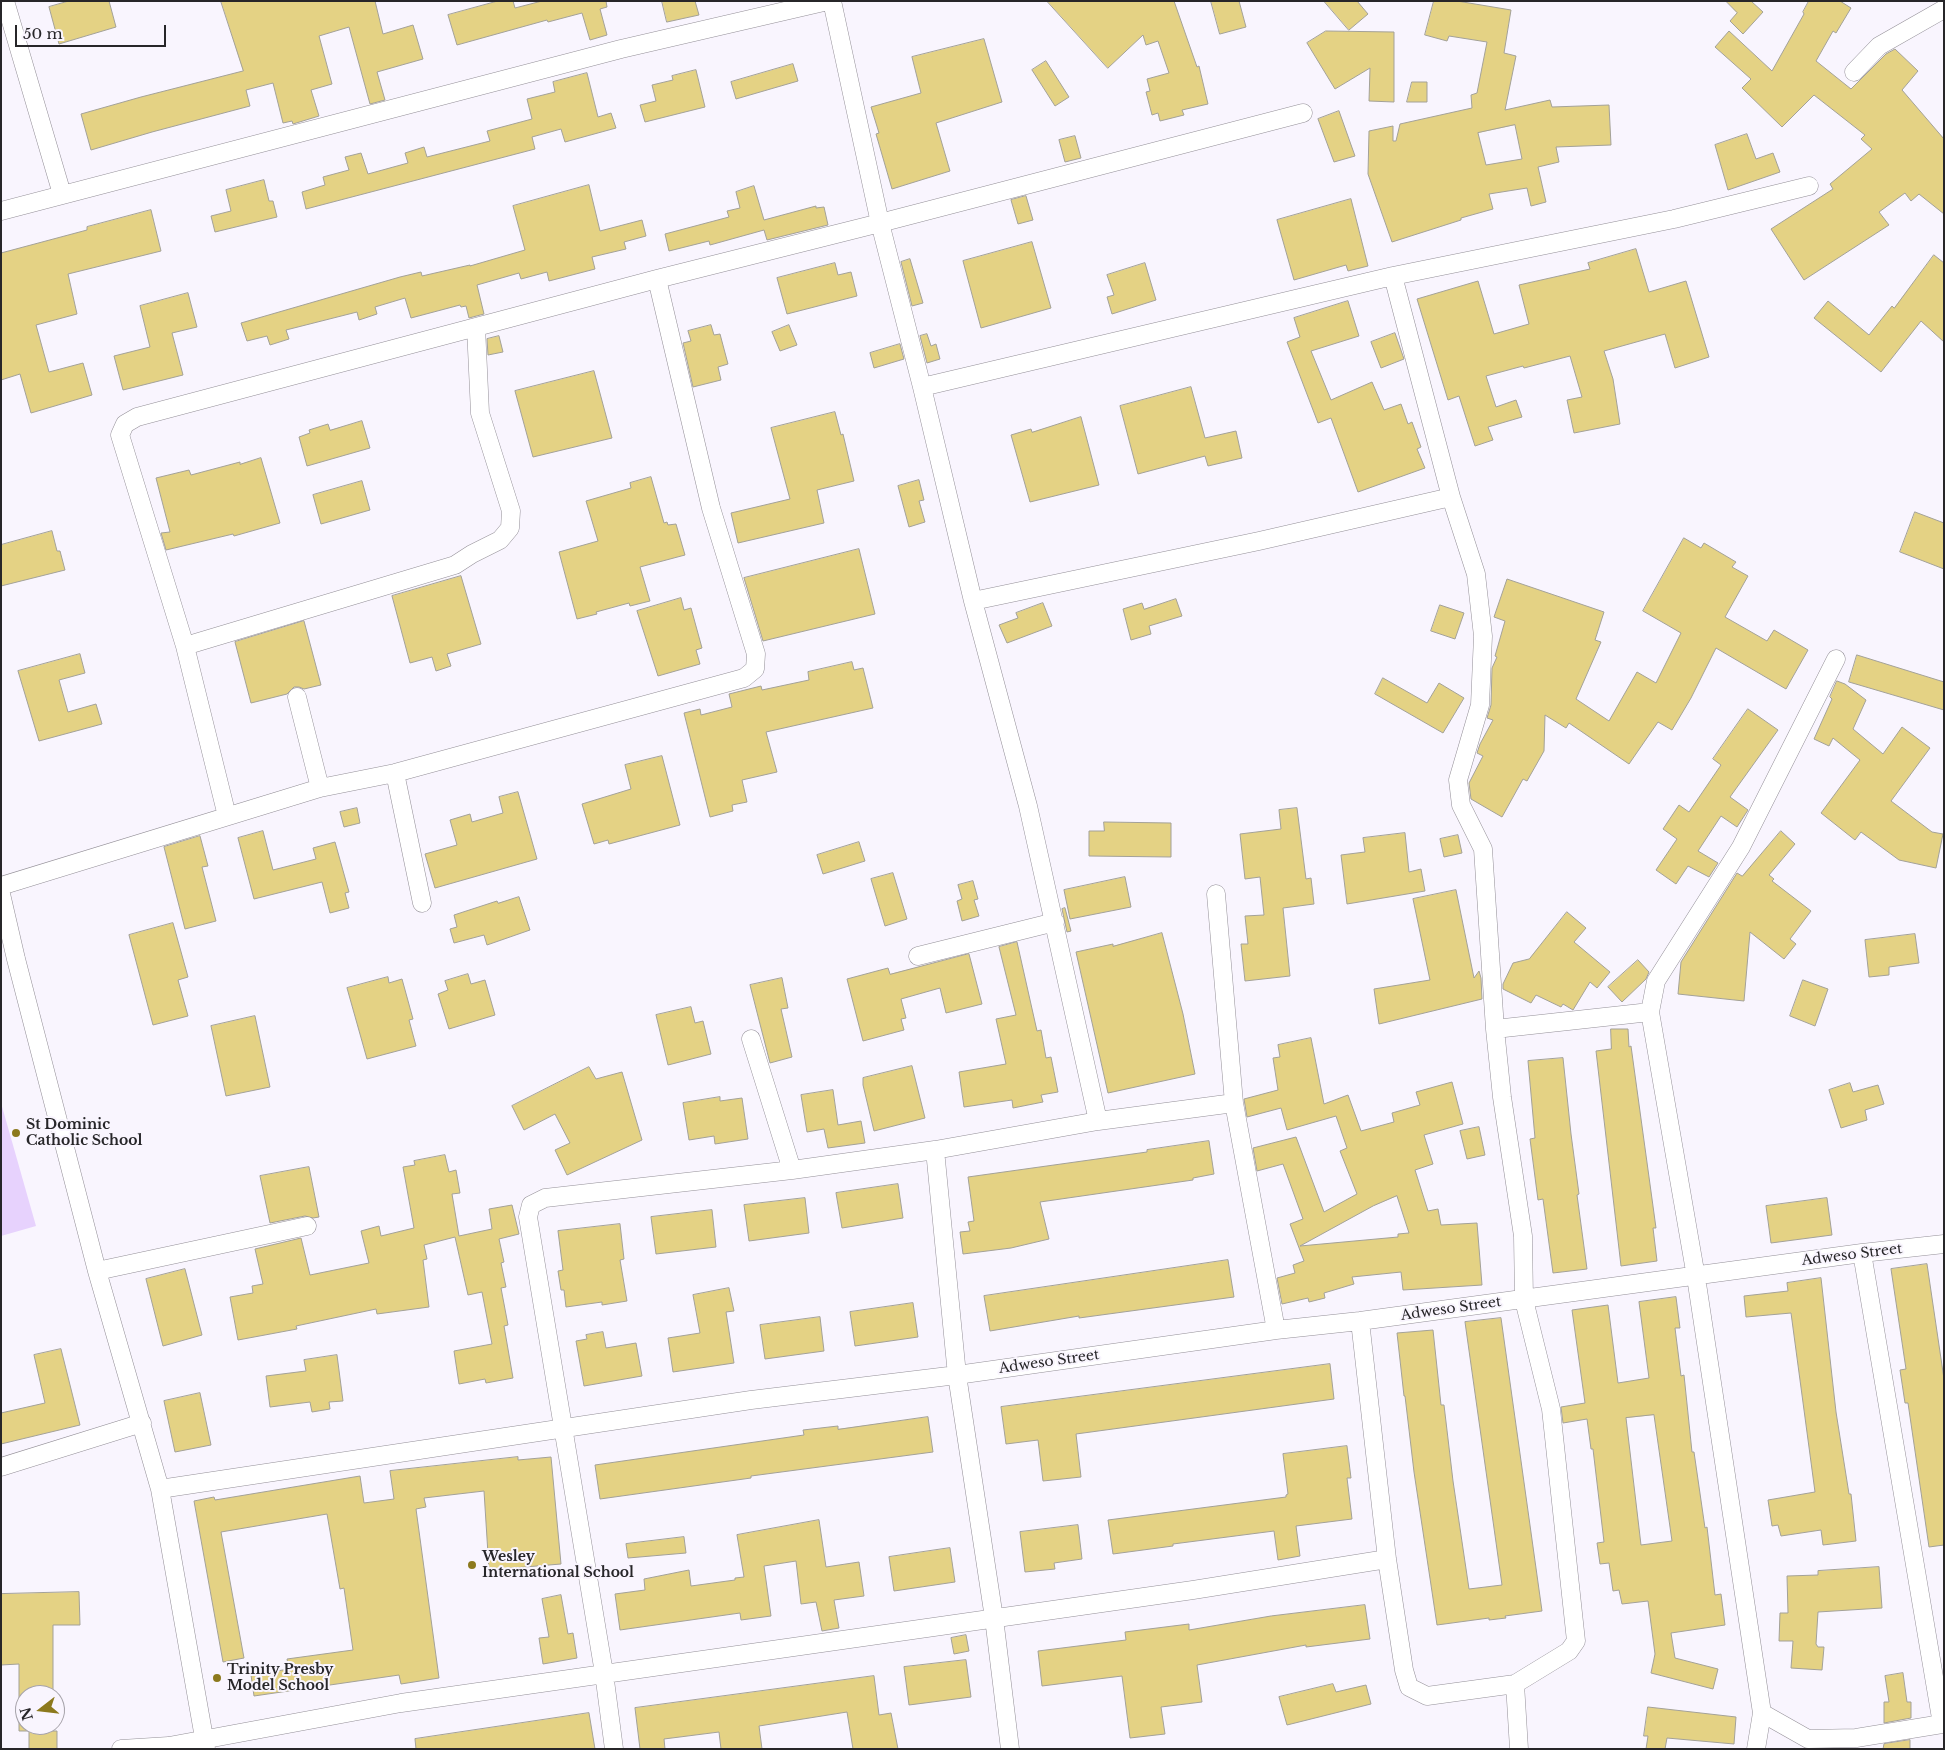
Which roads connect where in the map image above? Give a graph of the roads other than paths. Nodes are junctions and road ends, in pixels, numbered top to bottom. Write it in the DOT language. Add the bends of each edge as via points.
graph roads {
  1 [pos="5,1"];
  2 [pos="828,1"];
  3 [pos="832,1"];
  4 [pos="1944,9"];
  5 [pos="1854,72"];
  6 [pos="1303,112"];
  7 [pos="1809,186"];
  8 [pos="62,194"];
  9 [pos="1,211"];
  10 [pos="880,223"];
  11 [pos="1393,276"];
  12 [pos="657,279"];
  13 [pos="476,327"];
  14 [pos="922,388"];
  15 [pos="1451,497"];
  16 [pos="973,601"];
  17 [pos="185,646"];
  18 [pos="1836,659"];
  19 [pos="297,697"];
  20 [pos="395,773"];
  21 [pos="320,788"];
  22 [pos="227,816"];
  23 [pos="1,886"];
  24 [pos="1,894"];
  25 [pos="1216,894"];
  26 [pos="422,903"];
  27 [pos="1055,922"];
  28 [pos="918,956"];
  29 [pos="1650,1012"];
  30 [pos="1495,1028"];
  31 [pos="751,1039"];
  32 [pos="1234,1103"];
  33 [pos="1098,1121"];
  34 [pos="935,1150"];
  35 [pos="792,1170"];
  36 [pos="306,1226"];
  37 [pos="1944,1244"];
  38 [pos="1862,1253"];
  39 [pos="97,1271"];
  40 [pos="1696,1277"];
  41 [pos="1524,1300"];
  42 [pos="1360,1321"];
  43 [pos="1276,1330"];
  44 [pos="957,1375"];
  45 [pos="142,1423"];
  46 [pos="562,1428"];
  47 [pos="1,1467"];
  48 [pos="160,1489"];
  49 [pos="1387,1559"];
  50 [pos="994,1618"];
  51 [pos="604,1673"];
  52 [pos="1515,1684"];
  53 [pos="1762,1713"];
  54 [pos="1943,1724"];
  55 [pos="205,1744"];
  56 [pos="121,1749"];
  57 [pos="614,1749"];
  58 [pos="1010,1749"];
  59 [pos="1520,1749"];
  60 [pos="1756,1749"];
  1 -- 8 [label="street"];
  2 -- 8 [label="street" via="621,49"];
  3 -- 10 [label="street"];
  4 -- 5 [label="street" via="1879,46"];
  6 -- 10 [label="street"];
  7 -- 11 [label="street" via="1674,219"];
  8 -- 9 [label="street"];
  10 -- 12 [label="street"];
  10 -- 14 [label="street"];
  11 -- 14 [label="street"];
  11 -- 15 [label="street"];
  12 -- 13 [label="street"];
  12 -- 20 [label="street" via="711,508 756,654 755,669 744,678"];
  13 -- 17 [label="street" via="480,413 511,511 510,528 500,540 455,565"];
  13 -- 17 [label="street" via="137,418 125,424 120,435"];
  14 -- 16 [label="street"];
  15 -- 16 [label="street" via="1259,542"];
  15 -- 30 [label="street" via="1476,574 1483,636 1480,705 1458,780 1461,805 1483,849"];
  16 -- 27 [label="street" via="1028,806"];
  17 -- 22 [label="street"];
  18 -- 29 [label="street" via="1741,847 1656,981"];
  19 -- 21 [label="street"];
  20 -- 21 [label="street"];
  20 -- 26 [label="street"];
  21 -- 22 [label="street"];
  22 -- 23 [label="street"];
  24 -- 39 [label="street"];
  25 -- 32 [label="street"];
  27 -- 28 [label="street"];
  27 -- 33 [label="street"];
  29 -- 30 [label="street"];
  29 -- 40 [label="street"];
  30 -- 41 [label="street" via="1523,1236"];
  31 -- 35 [label="street"];
  32 -- 33 [label="street"];
  32 -- 43 [label="street"];
  33 -- 34 [label="street"];
  34 -- 35 [label="street"];
  34 -- 44 [label="street"];
  35 -- 46 [label="street" via="545,1198 531,1206 528,1217"];
  36 -- 39 [label="street"];
  37 -- 38 [label="street, Adweso Street"];
  38 -- 40 [label="street, Adweso Street"];
  38 -- 54 [label="street"];
  39 -- 45 [label="street"];
  40 -- 41 [label="street, Adweso Street"];
  40 -- 53 [label="street"];
  41 -- 42 [label="street, Adweso Street"];
  41 -- 52 [label="street" via="1551,1409 1576,1640 1569,1650"];
  42 -- 43 [label="street, Adweso Street"];
  42 -- 49 [label="street"];
  43 -- 44 [label="street, Adweso Street"];
  44 -- 46 [label="street, Adweso Street" via="751,1400"];
  44 -- 50 [label="street"];
  45 -- 47 [label="street"];
  45 -- 48 [label="street"];
  46 -- 48 [label="street, Adweso Street"];
  46 -- 51 [label="street"];
  48 -- 55 [label="street"];
  49 -- 50 [label="street"];
  49 -- 52 [label="street" via="1409,1687 1427,1696"];
  50 -- 51 [label="street"];
  50 -- 58 [label="street"];
  51 -- 55 [label="street" via="401,1703"];
  51 -- 57 [label="street"];
  52 -- 59 [label="street"];
  53 -- 54 [label="street" via="1808,1739 1856,1738"];
  53 -- 60 [label="street"];
  55 -- 56 [label="street"];
}
